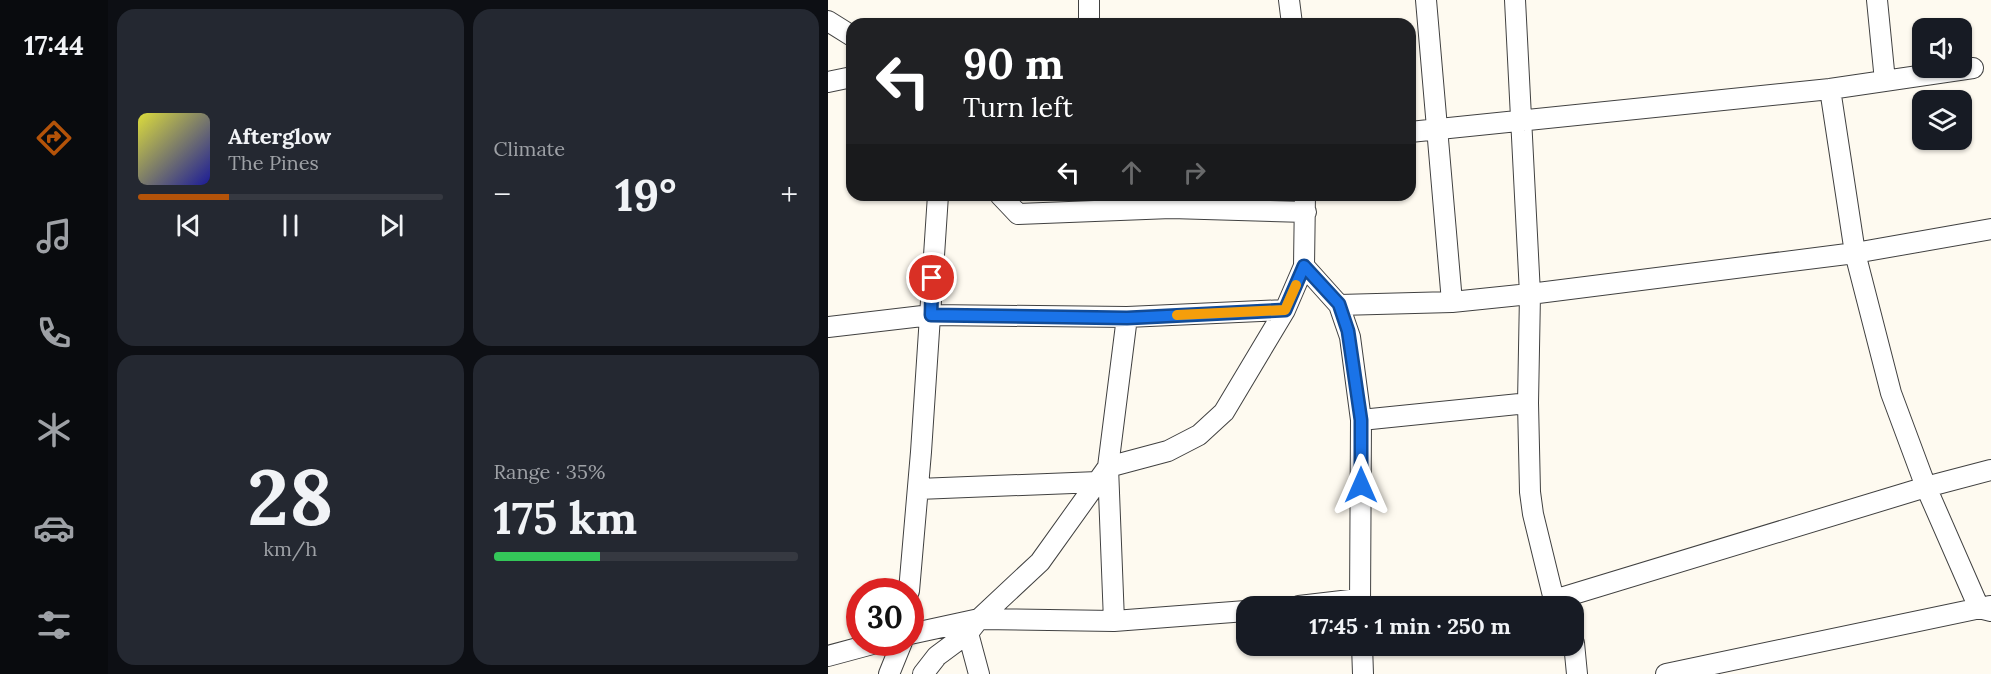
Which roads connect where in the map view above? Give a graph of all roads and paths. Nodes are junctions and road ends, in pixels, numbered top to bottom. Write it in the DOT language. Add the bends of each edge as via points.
graph roads {
  1 [pos="1089,0"];
  2 [pos="1289,0"];
  3 [pos="1426,0"];
  4 [pos="1515,0"];
  5 [pos="1877,0"];
  6 [pos="1089,18"];
  7 [pos="1291,18"];
  8 [pos="828,21"];
  9 [pos="846,32"];
  10 [pos="1973,68"];
  11 [pos="846,78"];
  12 [pos="1885,81"];
  13 [pos="828,82"];
  14 [pos="1830,89"];
  15 [pos="1521,120"];
  16 [pos="1437,129"];
  17 [pos="1416,131"];
  18 [pos="938,201"];
  19 [pos="1005,201"];
  20 [pos="1305,203"];
  21 [pos="1991,229"];
  22 [pos="1855,253"];
  23 [pos="1304,266"];
  24 [pos="1530,294"];
  25 [pos="1452,302"];
  26 [pos="1339,304"];
  27 [pos="1285,310"];
  28 [pos="931,315"];
  29 [pos="1127,318"];
  30 [pos="828,327"];
  31 [pos="1528,403"];
  32 [pos="1361,420"];
  33 [pos="1991,470"];
  34 [pos="1103,475"];
  35 [pos="1926,487"];
  36 [pos="918,489"];
  37 [pos="910,578"];
  38 [pos="1360,596"];
  39 [pos="1553,596"];
  40 [pos="1577,596"];
  41 [pos="1987,608"];
  42 [pos="1236,612"];
  43 [pos="1114,621"];
  44 [pos="974,626"];
  45 [pos="924,632"];
  46 [pos="846,651"];
  47 [pos="828,656"];
  48 [pos="896,656"];
  49 [pos="1362,656"];
  50 [pos="1575,656"];
  51 [pos="889,674"];
  52 [pos="923,674"];
  53 [pos="979,674"];
  54 [pos="1363,674"];
  55 [pos="1577,674"];
  56 [pos="1666,674"];
  1 -- 6 [label="street"];
  2 -- 7 [label="street"];
  3 -- 16 [label="street"];
  4 -- 15 [label="street"];
  5 -- 12 [label="street"];
  8 -- 9 [label="street"];
  10 -- 12 [label="street"];
  11 -- 13 [label="street"];
  12 -- 14 [label="street"];
  14 -- 15 [label="street"];
  14 -- 22 [label="street"];
  15 -- 16 [label="street"];
  15 -- 24 [label="street"];
  16 -- 17 [label="street"];
  16 -- 25 [label="street"];
  18 -- 28 [label="street"];
  19 -- 20 [label="street" via="1018,214"];
  20 -- 23 [label="street"];
  21 -- 22 [label="street"];
  22 -- 24 [label="street"];
  22 -- 35 [label="street" via="1895,408"];
  23 -- 26 [label="street"];
  23 -- 27 [label="street"];
  24 -- 25 [label="street"];
  24 -- 31 [label="street"];
  25 -- 26 [label="street"];
  26 -- 32 [label="street" via="1350,338"];
  27 -- 29 [label="street"];
  27 -- 34 [label="street" via="1224,412 1199,435"];
  28 -- 29 [label="street"];
  28 -- 30 [label="street"];
  28 -- 36 [label="street"];
  29 -- 34 [label="street"];
  31 -- 32 [label="street"];
  31 -- 39 [label="street" via="1530,492"];
  32 -- 38 [label="street"];
  33 -- 35 [label="street"];
  34 -- 36 [label="street"];
  34 -- 43 [label="street"];
  34 -- 44 [label="street" via="1040,562"];
  35 -- 40 [label="street"];
  35 -- 41 [label="street"];
  36 -- 37 [label="street"];
  41 -- 56 [label="street"];
  42 -- 43 [label="street"];
  43 -- 44 [label="street"];
  44 -- 45 [label="street"];
  44 -- 52 [label="street" via="936,656"];
  44 -- 53 [label="street"];
  46 -- 47 [label="street"];
  48 -- 51 [label="street"];
  49 -- 54 [label="street"];
  50 -- 55 [label="street"];
}
